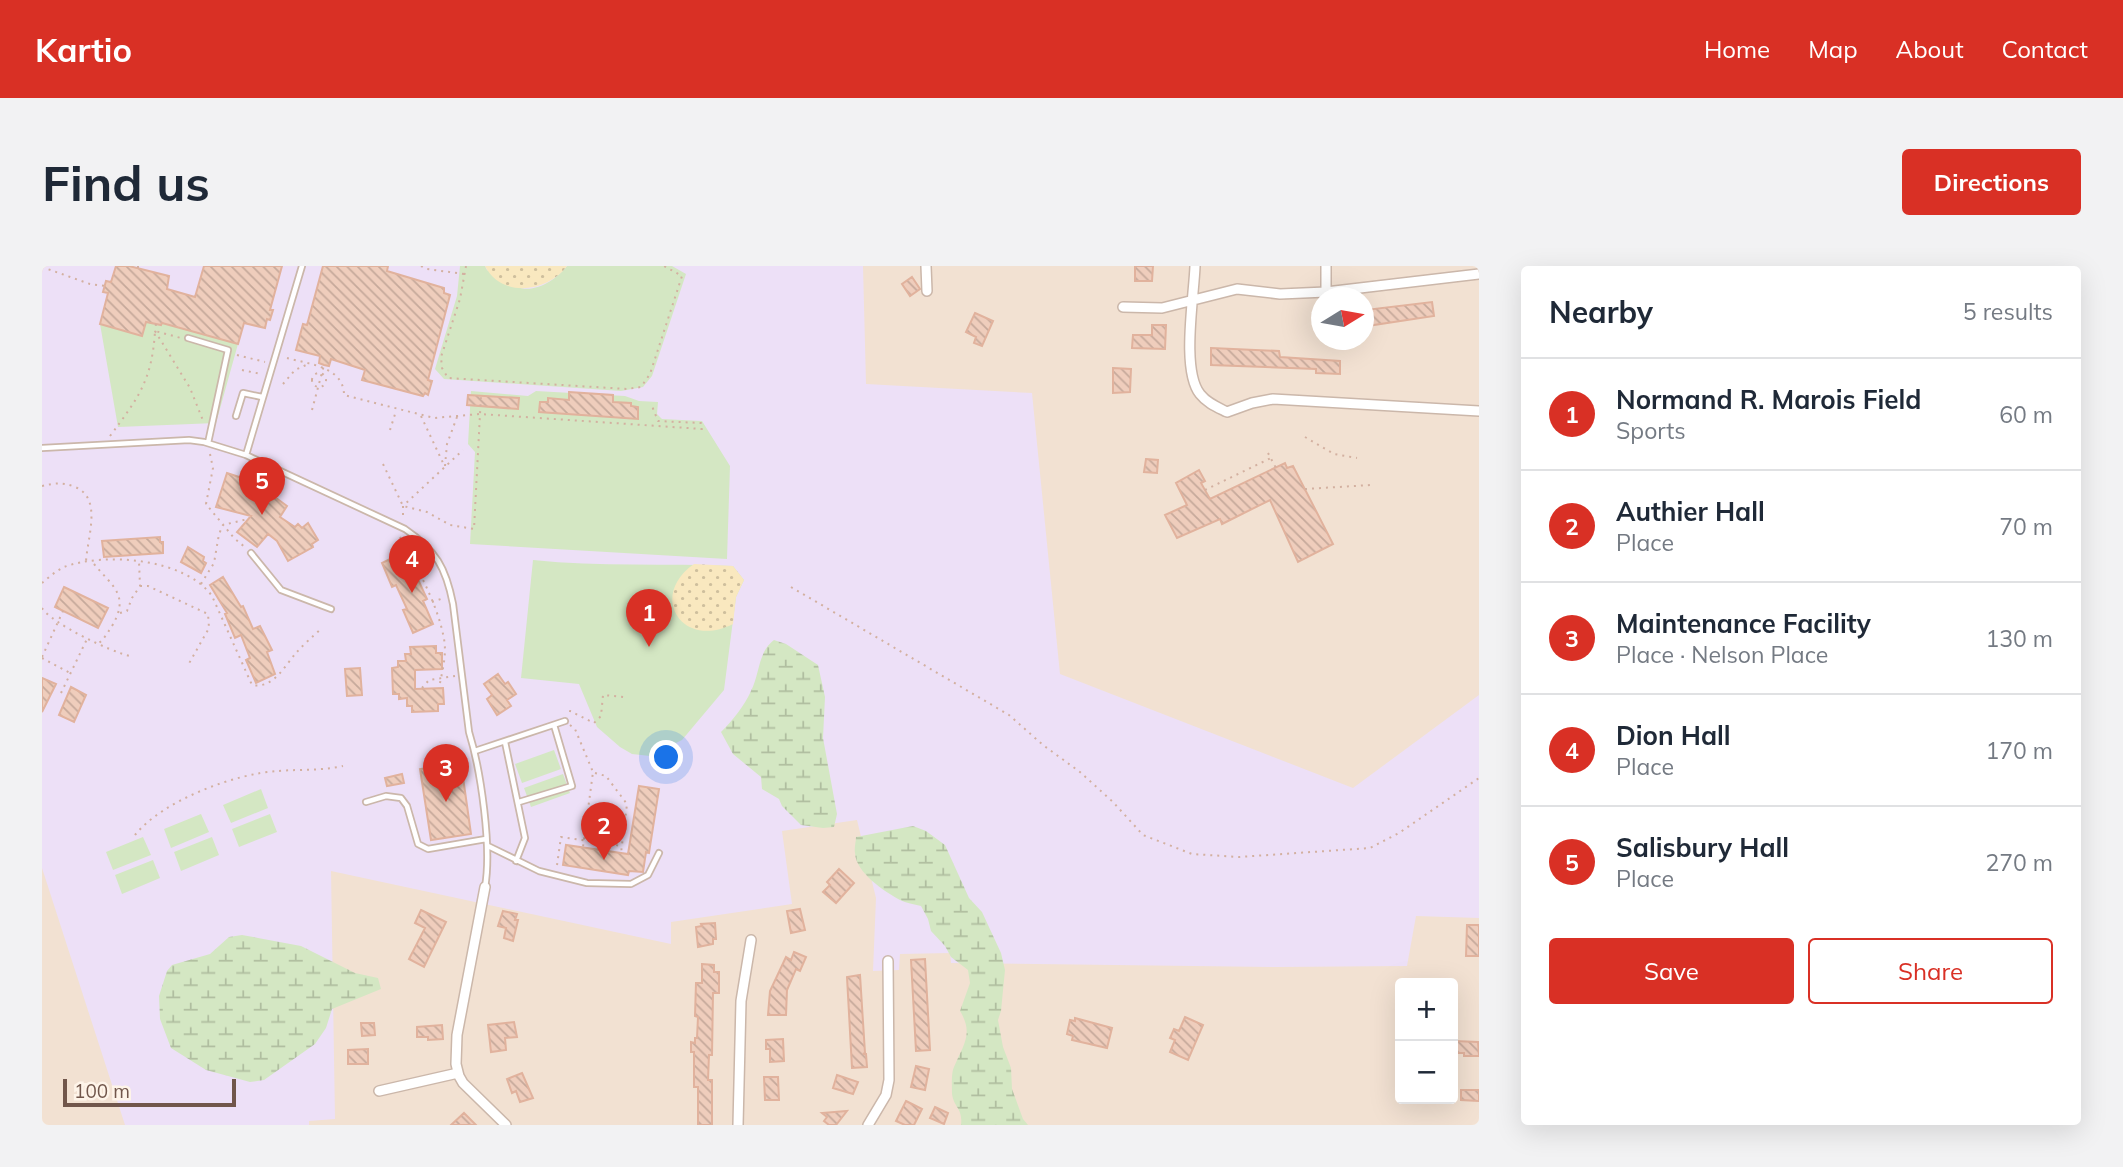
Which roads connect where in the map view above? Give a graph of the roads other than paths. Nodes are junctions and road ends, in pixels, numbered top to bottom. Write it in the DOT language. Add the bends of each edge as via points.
graph roads {
  1 [pos="302,266"];
  2 [pos="926,266"];
  3 [pos="1195,266"];
  4 [pos="1326,266"];
  5 [pos="1459,271"];
  6 [pos="1479,274"];
  7 [pos="1326,287"];
  8 [pos="1358,287"];
  9 [pos="927,290"];
  10 [pos="1311,293"];
  11 [pos="1193,299"];
  12 [pos="1123,307"];
  13 [pos="188,338"];
  14 [pos="262,397"];
  15 [pos="1479,411"];
  16 [pos="236,416"];
  17 [pos="208,443"];
  18 [pos="42,448"];
  19 [pos="246,455"];
  20 [pos="251,553"];
  21 [pos="331,609"];
  22 [pos="565,721"];
  23 [pos="554,725"];
  24 [pos="505,742"];
  25 [pos="475,751"];
  26 [pos="366,802"];
  27 [pos="519,802"];
  28 [pos="486,839"];
  29 [pos="488,846"];
  30 [pos="659,853"];
  31 [pos="516,861"];
  32 [pos="485,887"];
  33 [pos="751,940"];
  34 [pos="888,961"];
  35 [pos="458,1073"];
  36 [pos="379,1091"];
  37 [pos="506,1125"];
  38 [pos="738,1125"];
  39 [pos="868,1125"];
  1 -- 14 [label="lane"];
  2 -- 9 [label="street"];
  3 -- 11 [label="street"];
  4 -- 7 [label="street"];
  5 -- 6 [label="street"];
  5 -- 8 [label="street"];
  10 -- 11 [label="street" via="1237,289"];
  11 -- 12 [label="street" via="1162,308"];
  11 -- 15 [label="street" via="1193,381 1204,398 1227,412 1272,399"];
  13 -- 17 [label="lane" via="228,350"];
  14 -- 16 [label="lane" via="243,393"];
  14 -- 19 [label="lane"];
  17 -- 18 [label="lane" via="189,440"];
  17 -- 19 [label="lane"];
  19 -- 25 [label="lane" via="405,529 428,545 451,596"];
  20 -- 21 [label="lane" via="281,590"];
  22 -- 23 [label="lane"];
  23 -- 24 [label="lane"];
  23 -- 27 [label="lane" via="572,786"];
  24 -- 25 [label="lane"];
  24 -- 27 [label="lane"];
  25 -- 28 [label="lane"];
  26 -- 28 [label="lane" via="386,796 401,798 418,844 428,849"];
  27 -- 31 [label="lane" via="525,838"];
  28 -- 29 [label="lane"];
  29 -- 31 [label="lane"];
  29 -- 32 [label="lane"];
  30 -- 31 [label="lane" via="648,875 631,884 555,877"];
  32 -- 35 [label="street" via="457,1035"];
  33 -- 38 [label="street" via="741,1001"];
  34 -- 39 [label="street" via="889,1080"];
  35 -- 36 [label="street"];
  35 -- 37 [label="street"];
}
